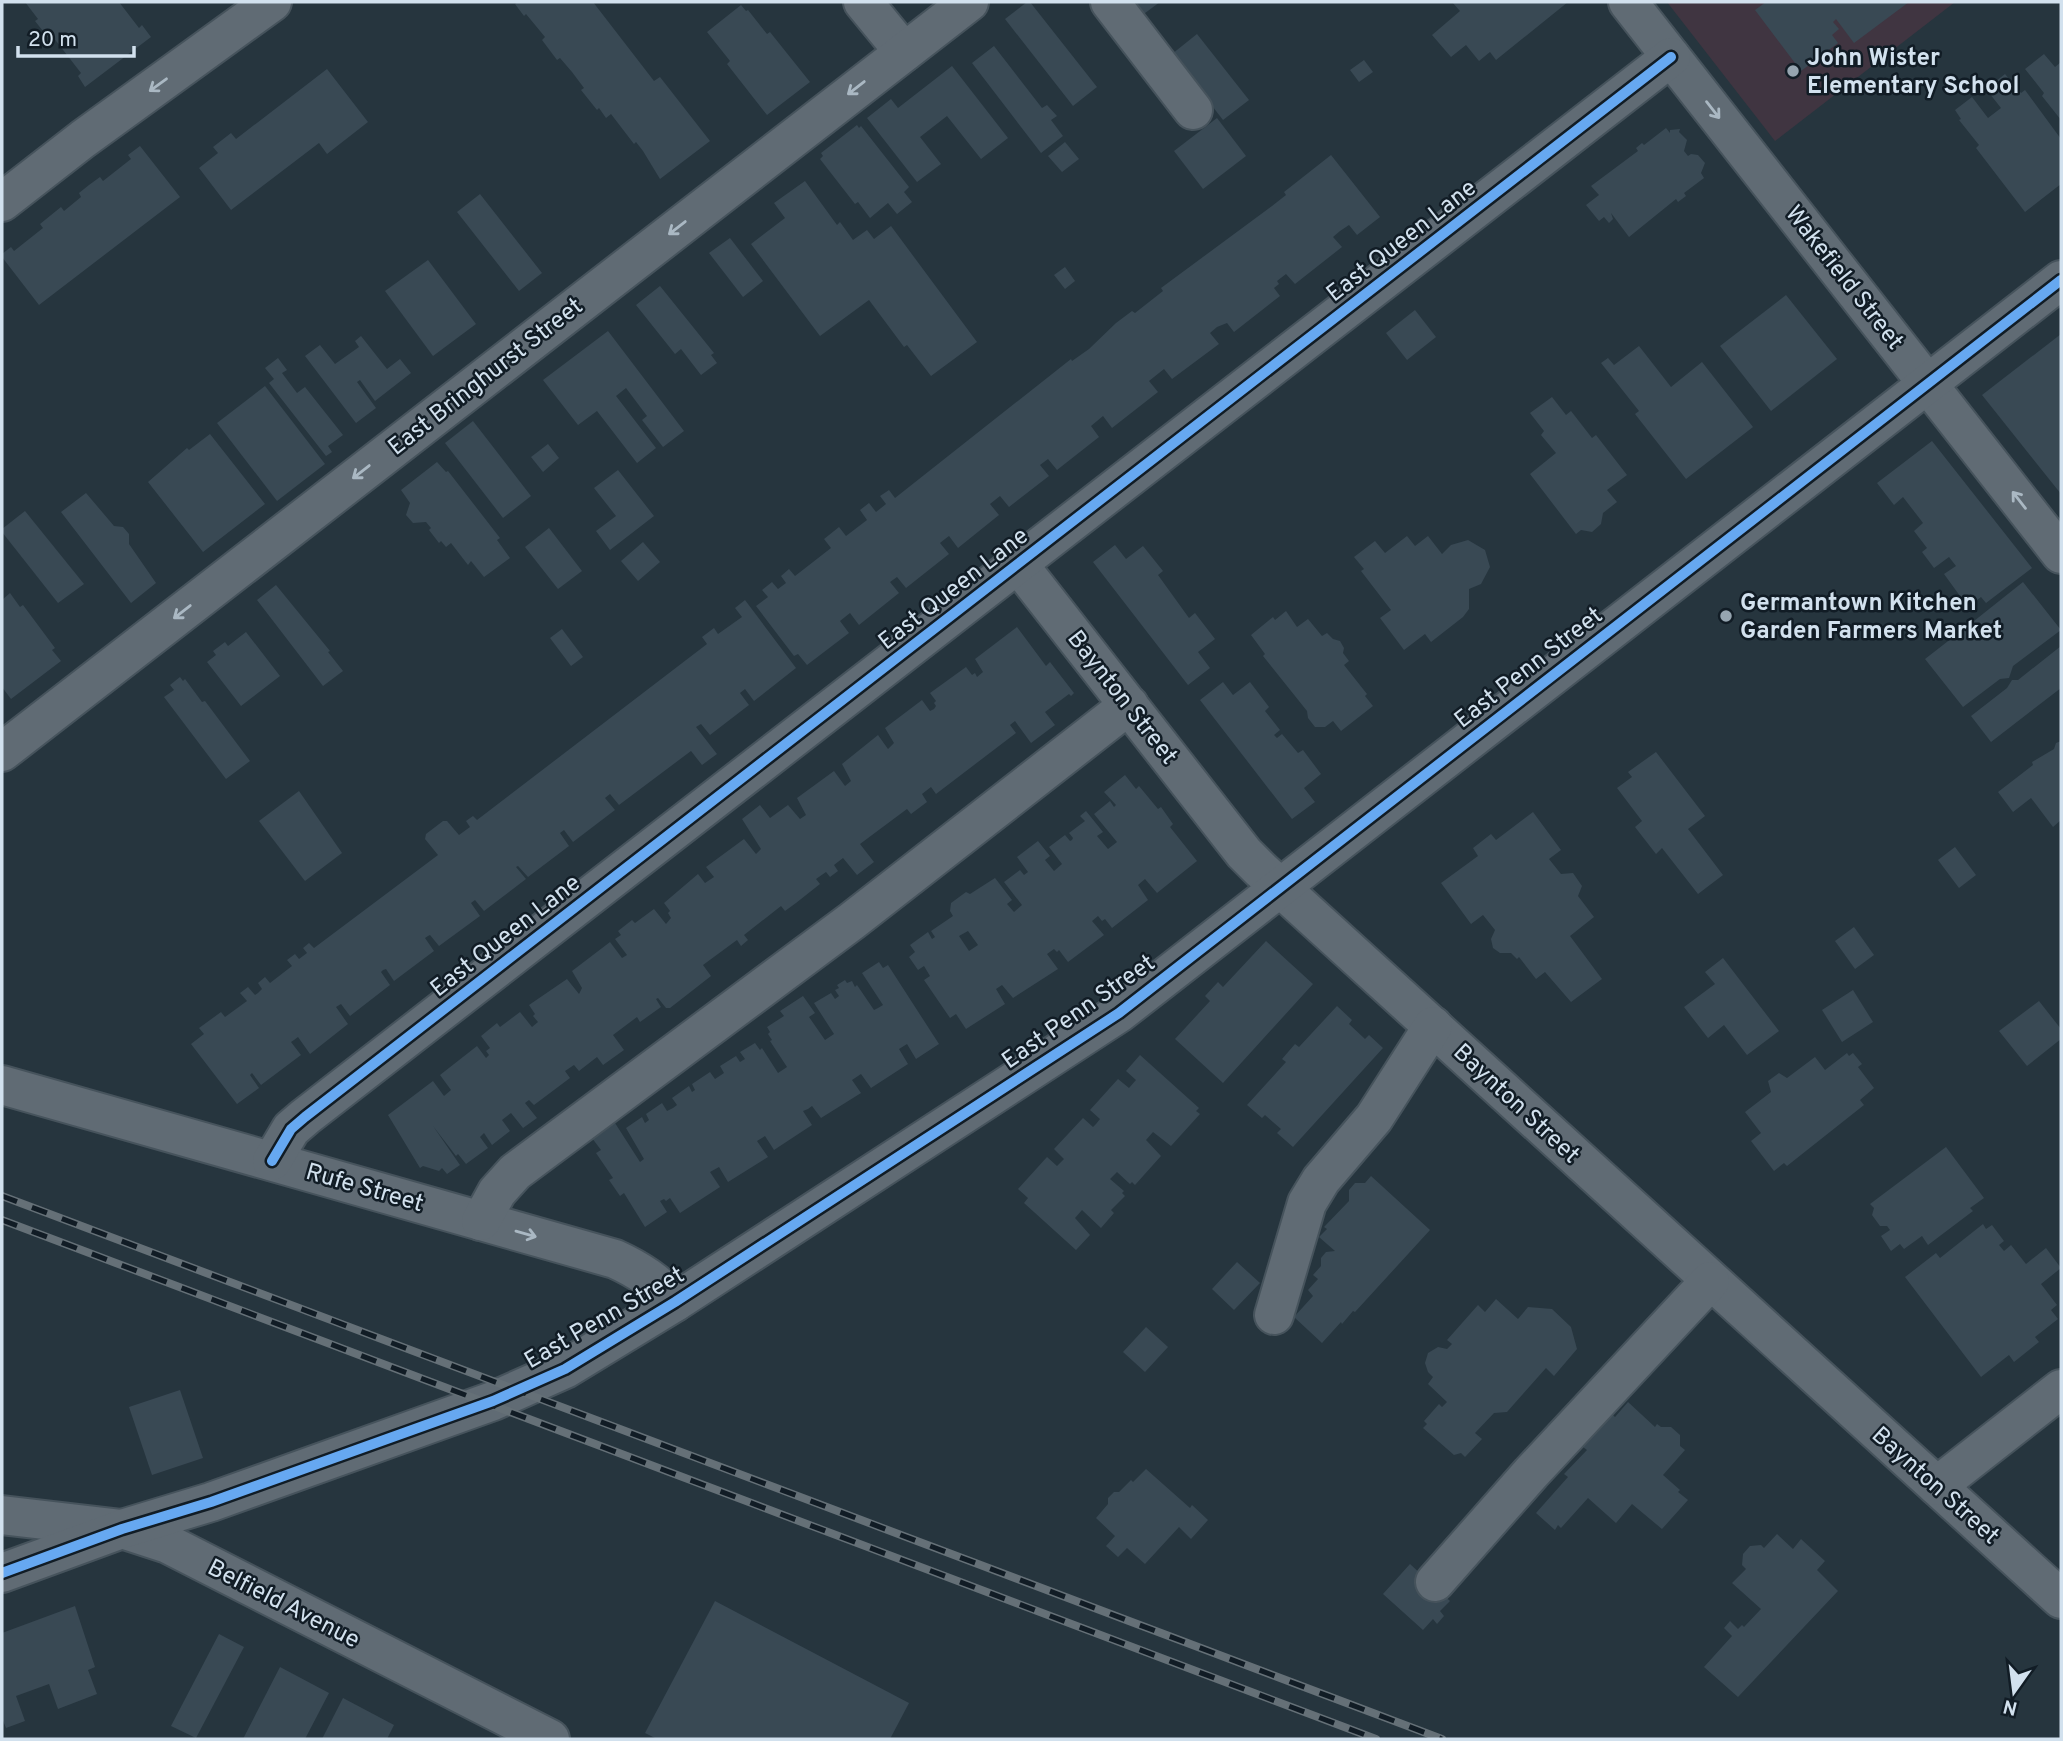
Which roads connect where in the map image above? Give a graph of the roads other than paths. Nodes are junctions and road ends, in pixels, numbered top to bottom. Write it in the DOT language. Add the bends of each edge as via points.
graph roads {
  1 [pos="272,2"];
  2 [pos="863,2"];
  3 [pos="969,2"];
  4 [pos="1110,2"];
  5 [pos="1628,2"];
  6 [pos="904,52"];
  7 [pos="1671,57"];
  8 [pos="1193,110"];
  9 [pos="2,202"];
  10 [pos="2061,280"];
  11 [pos="1928,382"];
  12 [pos="2061,554"];
  13 [pos="1018,564"];
  14 [pos="1129,705"];
  15 [pos="2,752"];
  16 [pos="1279,888"];
  17 [pos="1433,1026"];
  18 [pos="2,1085"];
  19 [pos="272,1161"];
  20 [pos="481,1221"];
  21 [pos="1710,1281"];
  22 [pos="675,1302"];
  23 [pos="1274,1315"];
  24 [pos="2061,1389"];
  25 [pos="1937,1486"];
  26 [pos="2,1516"];
  27 [pos="122,1529"];
  28 [pos="2,1573"];
  29 [pos="1435,1582"];
  30 [pos="2061,1599"];
  31 [pos="550,1739"];
  1 -- 9 [label="street, one-way"];
  2 -- 6 [label="street"];
  3 -- 6 [label="street, East Bringhurst Street"];
  4 -- 8 [label="street"];
  5 -- 7 [label="street, Wakefield Street"];
  6 -- 15 [label="street, East Bringhurst Street, one-way"];
  7 -- 11 [label="street, Wakefield Street, one-way"];
  7 -- 13 [label="street, East Queen Lane"];
  10 -- 11 [label="street, East Penn Street"];
  12 -- 11 [label="street, Wakefield Street, one-way"];
  11 -- 16 [label="street, East Penn Street"];
  13 -- 14 [label="street, Baynton Street"];
  13 -- 19 [label="street, East Queen Lane" via="305,1117 291,1129"];
  14 -- 16 [label="street, Baynton Street" via="1244,853"];
  14 -- 20 [label="street" via="852,921 514,1172"];
  16 -- 17 [label="street, Baynton Street"];
  16 -- 22 [label="street, East Penn Street" via="1119,1013"];
  17 -- 21 [label="street, Baynton Street"];
  17 -- 23 [label="street" via="1374,1118 1307,1203"];
  18 -- 19 [label="street, Rufe Street"];
  19 -- 20 [label="street, Rufe Street"];
  20 -- 22 [label="street, Rufe Street, one-way" via="615,1259 659,1284"];
  21 -- 25 [label="street, Baynton Street"];
  21 -- 29 [label="street"];
  22 -- 27 [label="street, East Penn Street" via="565,1369 493,1401 211,1502"];
  24 -- 25 [label="street"];
  25 -- 30 [label="street, Baynton Street"];
  26 -- 27 [label="street, Belfield Avenue"];
  27 -- 28 [label="street, East Penn Street"];
  27 -- 31 [label="street, Belfield Avenue" via="220,1569"];
}
